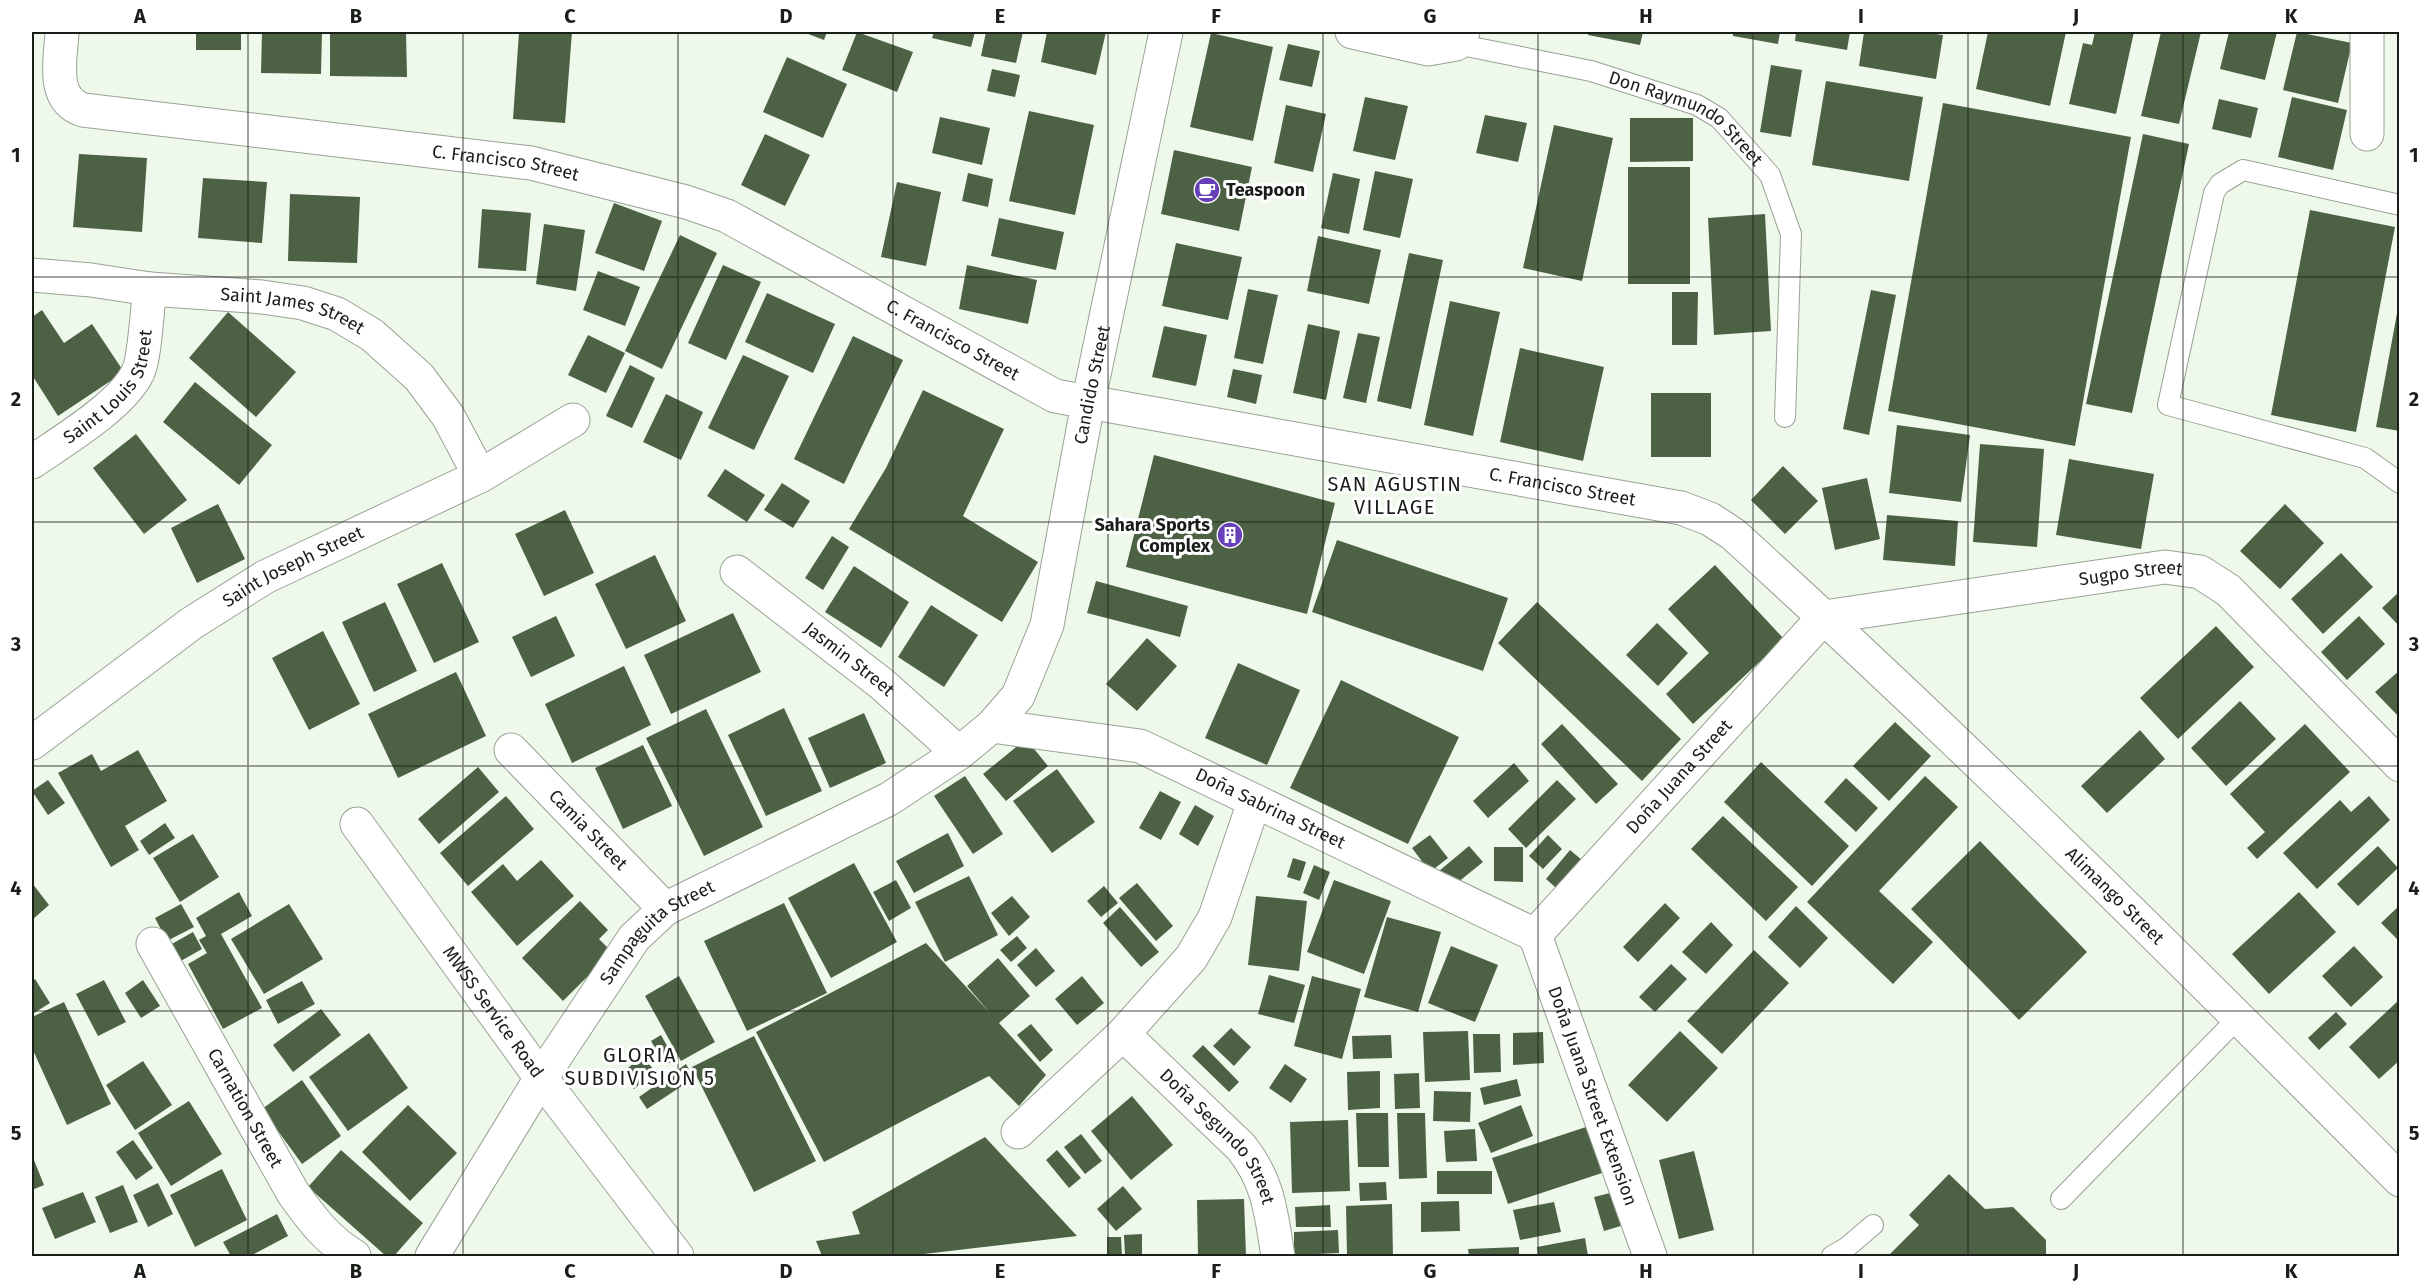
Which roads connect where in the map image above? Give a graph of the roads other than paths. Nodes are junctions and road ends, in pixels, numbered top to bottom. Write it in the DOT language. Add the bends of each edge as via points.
graph roads {
  1 [pos="62,32"];
  2 [pos="1166,32"];
  3 [pos="1352,32"];
  4 [pos="2367,32"];
  5 [pos="1459,38"];
  6 [pos="2367,134"];
  7 [pos="2400,205"];
  8 [pos="32,274"];
  9 [pos="150,289"];
  10 [pos="1088,403"];
  11 [pos="1785,417"];
  12 [pos="573,420"];
  13 [pos="32,462"];
  14 [pos="480,476"];
  15 [pos="2400,483"];
  16 [pos="737,572"];
  17 [pos="1824,616"];
  18 [pos="992,726"];
  19 [pos="32,743"];
  20 [pos="511,750"];
  21 [pos="959,753"];
  22 [pos="2400,765"];
  23 [pos="1254,802"];
  24 [pos="357,824"];
  25 [pos="665,909"];
  26 [pos="1535,935"];
  27 [pos="153,944"];
  28 [pos="2239,1017"];
  29 [pos="1123,1034"];
  30 [pos="541,1078"];
  31 [pos="1018,1132"];
  32 [pos="2400,1180"];
  33 [pos="2061,1199"];
  34 [pos="1873,1225"];
  35 [pos="354,1257"];
  36 [pos="432,1257"];
  37 [pos="677,1257"];
  38 [pos="1278,1257"];
  39 [pos="1650,1257"];
  40 [pos="1832,1257"];
  1 -- 10 [label="street, C. Francisco Street" via="59,82 75,107 531,163 686,202 727,216 1055,396"];
  2 -- 10 [label="street, Candido Street"];
  3 -- 5 [label="street, Don Raymundo Street" via="1428,49"];
  4 -- 6 [label="street"];
  5 -- 11 [label="lane, Don Raymundo Street" via="1592,71 1696,105 1719,118 1770,175 1791,234"];
  7 -- 15 [label="lane" via="2243,170 2220,184 2214,193 2168,405 2365,458"];
  8 -- 9 [label="street, Saint James Street"];
  9 -- 13 [label="street, Saint Louis Street" via="139,372 86,425"];
  9 -- 14 [label="street, Saint James Street" via="262,297 303,303 337,314 372,335 419,377 448,416"];
  10 -- 17 [label="street, C. Francisco Street" via="1681,508 1710,519 1732,534"];
  10 -- 18 [label="street, Candido Street" via="1047,625 1018,696"];
  12 -- 14 [label="street, Saint Joseph Street"];
  14 -- 19 [label="street, Saint Joseph Street" via="265,577 192,622"];
  16 -- 21 [label="street, Jasmin Street" via="882,684"];
  17 -- 22 [label="street, Sugpo Street" via="2165,567 2200,572 2228,590"];
  17 -- 26 [label="street, Doña Juana Street"];
  17 -- 28 [label="street, Alimango Street"];
  18 -- 21 [label="street, Sampaguita Street"];
  18 -- 23 [label="street, Doña Sabrina Street" via="1140,746"];
  20 -- 25 [label="street, Camia Street"];
  21 -- 25 [label="street, Sampaguita Street" via="889,799"];
  23 -- 26 [label="street, Doña Sabrina Street"];
  23 -- 29 [label="street" via="1205,938"];
  24 -- 30 [label="street, MWSS Service Road"];
  25 -- 30 [label="street, Sampaguita Street" via="634,938"];
  26 -- 39 [label="street, Doña Juana Street Extension"];
  27 -- 35 [label="street, Carnation Street" via="293,1193 314,1223"];
  28 -- 32 [label="street, Alimango Street"];
  28 -- 33 [label="lane"];
  29 -- 31 [label="street"];
  29 -- 38 [label="street, Doña Segundo Street" via="1257,1167 1267,1190"];
  30 -- 36 [label="street, Sampaguita Street"];
  30 -- 37 [label="street, MWSS Service Road"];
  34 -- 40 [label="lane"];
}
